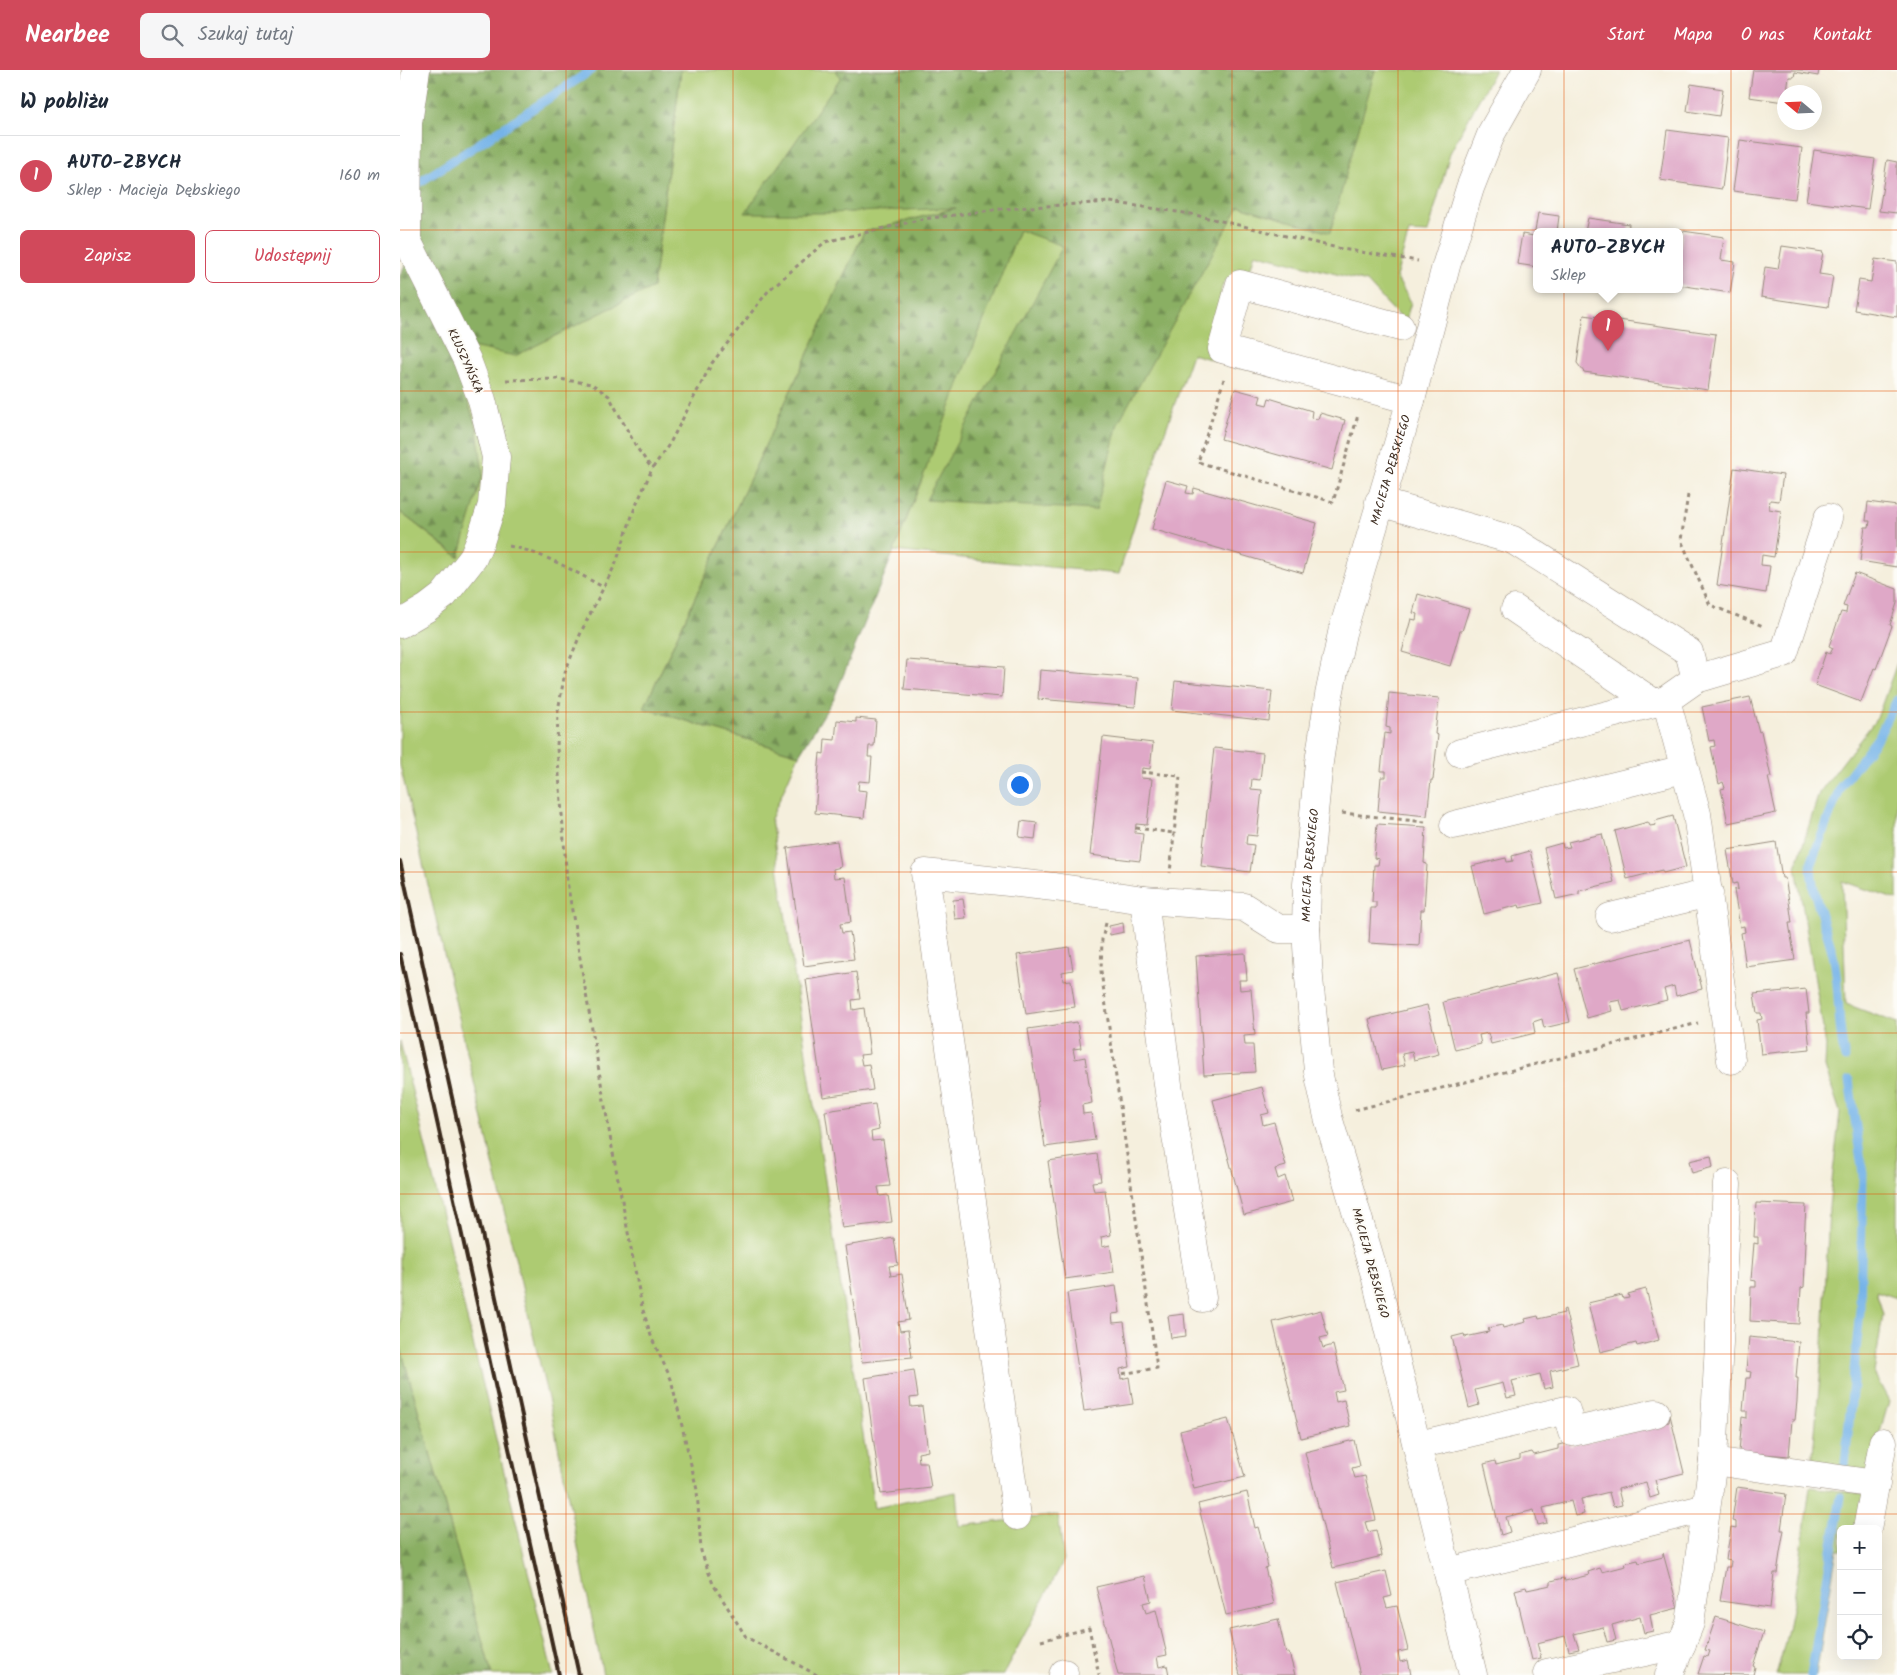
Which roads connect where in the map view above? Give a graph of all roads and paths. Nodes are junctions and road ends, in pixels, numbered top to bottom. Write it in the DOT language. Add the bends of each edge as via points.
graph roads {
  1 [pos="416,70"];
  2 [pos="1527,70"];
  3 [pos="403,244"];
  4 [pos="1446,266"];
  5 [pos="1400,327"];
  6 [pos="1233,352"];
  7 [pos="476,382"];
  8 [pos="1366,388"];
  9 [pos="1411,400"];
  10 [pos="652,469"];
  11 [pos="1688,495"];
  12 [pos="1379,502"];
  13 [pos="1828,518"];
  14 [pos="482,539"];
  15 [pos="603,587"];
  16 [pos="1515,609"];
  17 [pos="400,624"];
  18 [pos="1789,635"];
  19 [pos="1696,679"];
  20 [pos="1660,702"];
  21 [pos="1460,753"];
  22 [pos="1684,769"];
  23 [pos="1141,772"];
  24 [pos="1314,810"];
  25 [pos="1441,823"];
  26 [pos="1136,828"];
  27 [pos="1174,833"];
  28 [pos="1709,893"];
  29 [pos="1113,896"];
  30 [pos="1156,902"];
  31 [pos="1610,917"];
  32 [pos="1306,929"];
  33 [pos="1725,1016"];
  34 [pos="1731,1060"];
  35 [pos="1328,1117"];
  36 [pos="1727,1184"];
  37 [pos="1202,1298"];
  38 [pos="1121,1374"];
  39 [pos="1656,1413"];
  40 [pos="1884,1442"];
  41 [pos="1418,1445"];
  42 [pos="1713,1461"];
  43 [pos="1876,1484"];
  44 [pos="1706,1508"];
  45 [pos="1017,1516"];
  46 [pos="1868,1525"];
  47 [pos="1448,1572"];
  48 [pos="1040,1641"];
  49 [pos="1682,1644"];
  50 [pos="1547,1674"];
  51 [pos="817,1675"];
  52 [pos="1099,1675"];
  53 [pos="1473,1675"];
  54 [pos="1669,1675"];
  1 -- 3 [label="street, KŁUSZYŃSKA" via="408,123"];
  2 -- 4 [label="street, MACIEJA DĘBSKIEGO" via="1492,132 1477,168"];
  3 -- 7 [label="street, KŁUSZYŃSKA"];
  4 -- 9 [label="street, MACIEJA DĘBSKIEGO"];
  4 -- 10 [label="path" via="1342,249 1191,214 1110,202 1002,209 923,219 825,242 769,290 712,363 670,443"];
  5 -- 6 [label="street" via="1240,284 1222,349"];
  6 -- 8 [label="street"];
  6 -- 8 [label="path" via="1198,462 1333,502"];
  7 -- 10 [label="path" via="559,379 592,384 609,396"];
  7 -- 14 [label="street, KŁUSZYŃSKA" via="496,457 492,505"];
  8 -- 9 [label="street"];
  9 -- 12 [label="street, MACIEJA DĘBSKIEGO"];
  10 -- 15 [label="path"];
  11 -- 18 [label="path" via="1681,540 1710,605"];
  12 -- 19 [label="street" via="1512,540 1689,652"];
  12 -- 24 [label="street, MACIEJA DĘBSKIEGO" via="1342,633 1329,695"];
  13 -- 18 [label="street"];
  14 -- 15 [label="path" via="530,550"];
  14 -- 17 [label="street, KŁUSZYŃSKA" via="473,558 444,595"];
  15 -- 51 [label="path" via="565,672 558,711 557,748 567,881 642,1307 652,1339 671,1379 697,1490 701,1551 713,1584 746,1637"];
  16 -- 20 [label="street"];
  18 -- 19 [label="street" via="1784,653"];
  19 -- 20 [label="street"];
  20 -- 21 [label="street"];
  20 -- 22 [label="street"];
  22 -- 25 [label="street"];
  22 -- 28 [label="street" via="1697,814"];
  23 -- 27 [label="path" via="1180,776"];
  24 -- 25 [label="path"];
  24 -- 32 [label="street, MACIEJA DĘBSKIEGO"];
  26 -- 27 [label="path"];
  27 -- 30 [label="path"];
  28 -- 31 [label="street"];
  28 -- 33 [label="street"];
  29 -- 30 [label="street"];
  29 -- 38 [label="path" via="1102,939 1101,971 1157,1368"];
  29 -- 45 [label="street" via="925,873"];
  30 -- 32 [label="street" via="1244,907 1279,929"];
  30 -- 37 [label="street" via="1169,1092"];
  32 -- 35 [label="street, MACIEJA DĘBSKIEGO" via="1316,1053"];
  33 -- 34 [label="street"];
  33 -- 35 [label="path"];
  35 -- 41 [label="street, MACIEJA DĘBSKIEGO" via="1375,1276"];
  36 -- 42 [label="street"];
  39 -- 41 [label="street" via="1572,1432 1566,1410"];
  40 -- 43 [label="street"];
  41 -- 47 [label="street, MACIEJA DĘBSKIEGO"];
  42 -- 43 [label="street"];
  42 -- 44 [label="street"];
  43 -- 46 [label="street"];
  44 -- 47 [label="street"];
  44 -- 49 [label="street" via="1690,1623"];
  47 -- 53 [label="street, MACIEJA DĘBSKIEGO"];
  48 -- 52 [label="path" via="1089,1628"];
  49 -- 50 [label="street"];
  49 -- 54 [label="street"];
}
